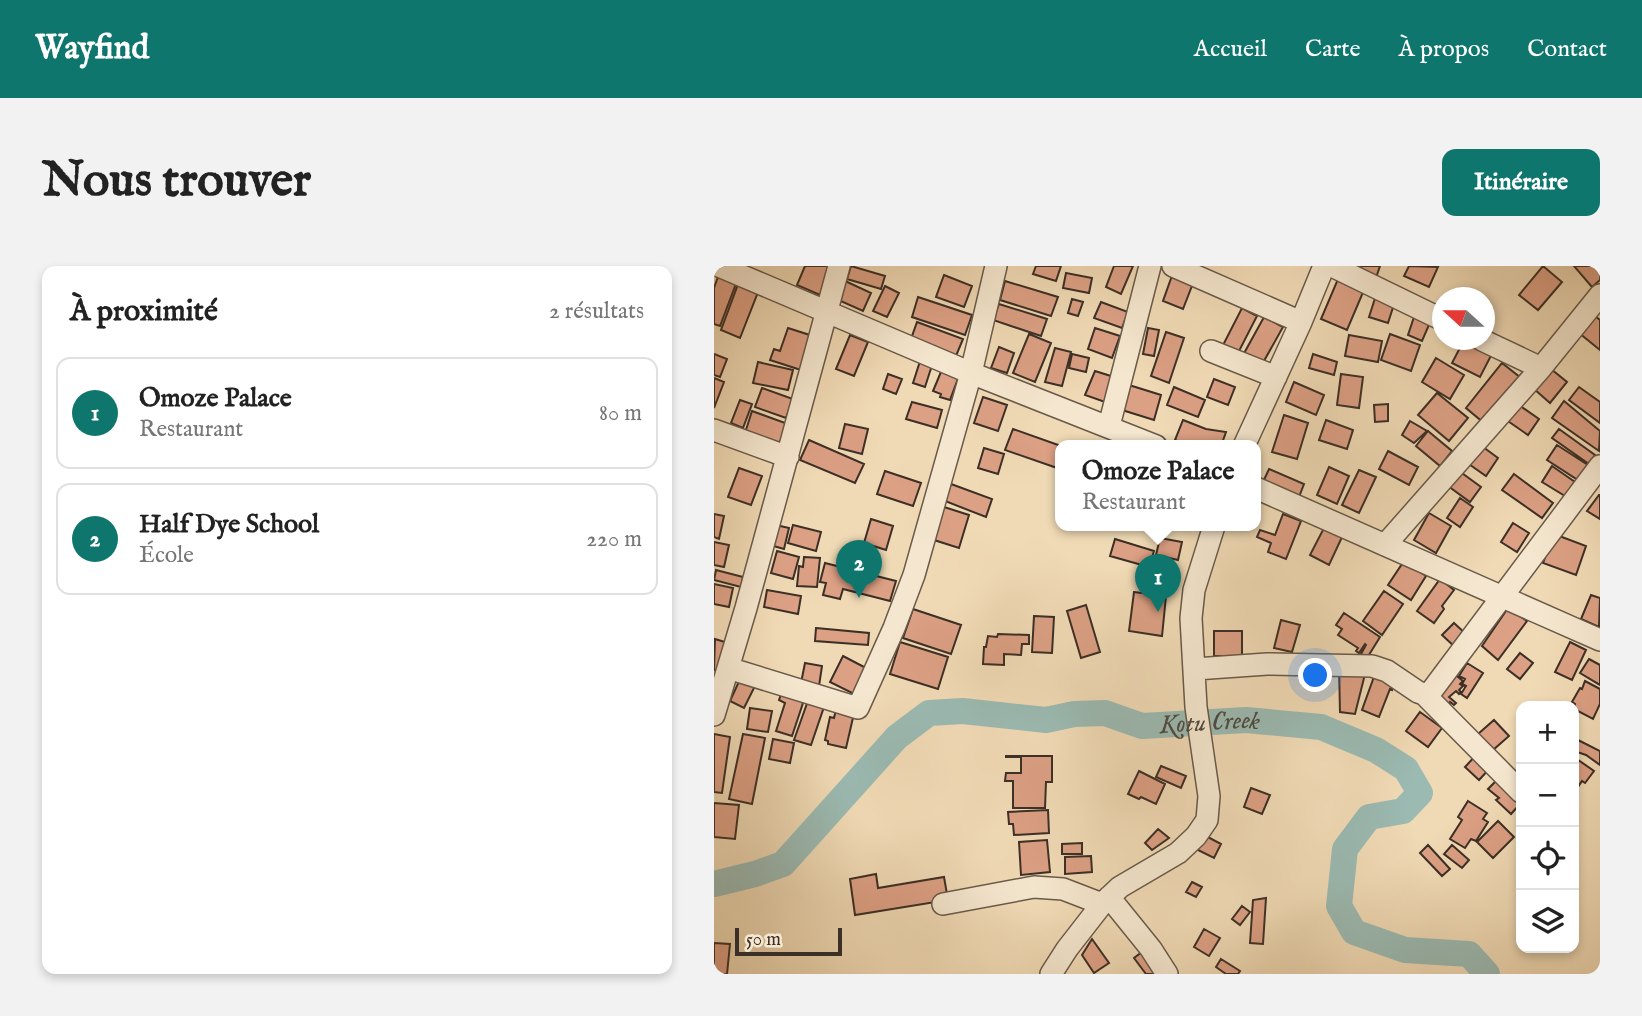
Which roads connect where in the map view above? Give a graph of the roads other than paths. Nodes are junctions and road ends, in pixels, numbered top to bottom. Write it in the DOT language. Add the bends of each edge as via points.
graph roads {
  1 [pos="719,266"];
  2 [pos="839,266"];
  3 [pos="996,266"];
  4 [pos="1150,266"];
  5 [pos="1173,266"];
  6 [pos="1324,266"];
  7 [pos="1332,266"];
  8 [pos="1600,295"];
  9 [pos="826,310"];
  10 [pos="1432,315"];
  11 [pos="1301,322"];
  12 [pos="1495,346"];
  13 [pos="1211,351"];
  14 [pos="1541,368"];
  15 [pos="971,373"];
  16 [pos="1276,377"];
  17 [pos="1109,426"];
  18 [pos="714,430"];
  19 [pos="1142,440"];
  20 [pos="1247,440"];
  21 [pos="788,457"];
  22 [pos="1597,476"];
  23 [pos="1261,490"];
  24 [pos="1212,531"];
  25 [pos="1385,545"];
  26 [pos="1503,597"];
  27 [pos="1600,640"];
  28 [pos="728,668"];
  29 [pos="1195,669"];
  30 [pos="718,691"];
  31 [pos="1424,694"];
  32 [pos="714,715"];
  33 [pos="1516,787"];
  34 [pos="1105,900"];
  35 [pos="943,904"];
  36 [pos="1051,974"];
  37 [pos="1167,974"];
  1 -- 9 [label="street"];
  2 -- 9 [label="street"];
  3 -- 15 [label="street"];
  4 -- 17 [label="street"];
  5 -- 11 [label="street"];
  6 -- 11 [label="street"];
  7 -- 10 [label="street"];
  8 -- 14 [label="street"];
  9 -- 15 [label="street"];
  9 -- 21 [label="street"];
  11 -- 16 [label="street"];
  12 -- 14 [label="street"];
  13 -- 16 [label="street"];
  14 -- 25 [label="street"];
  15 -- 17 [label="street"];
  15 -- 28 [label="street" via="914,575 858,708"];
  16 -- 20 [label="street"];
  17 -- 19 [label="street"];
  18 -- 21 [label="street"];
  21 -- 28 [label="street"];
  22 -- 26 [label="street"];
  23 -- 25 [label="street"];
  24 -- 29 [label="street" via="1194,590"];
  25 -- 26 [label="street"];
  26 -- 27 [label="street"];
  26 -- 31 [label="street" via="1430,693"];
  28 -- 30 [label="street"];
  29 -- 31 [label="street" via="1267,664 1372,666"];
  29 -- 34 [label="street" via="1209,796 1206,820 1178,853"];
  30 -- 32 [label="street"];
  31 -- 33 [label="street"];
  34 -- 35 [label="street" via="1034,887"];
  34 -- 36 [label="street"];
  34 -- 37 [label="street" via="1151,949"];
}
